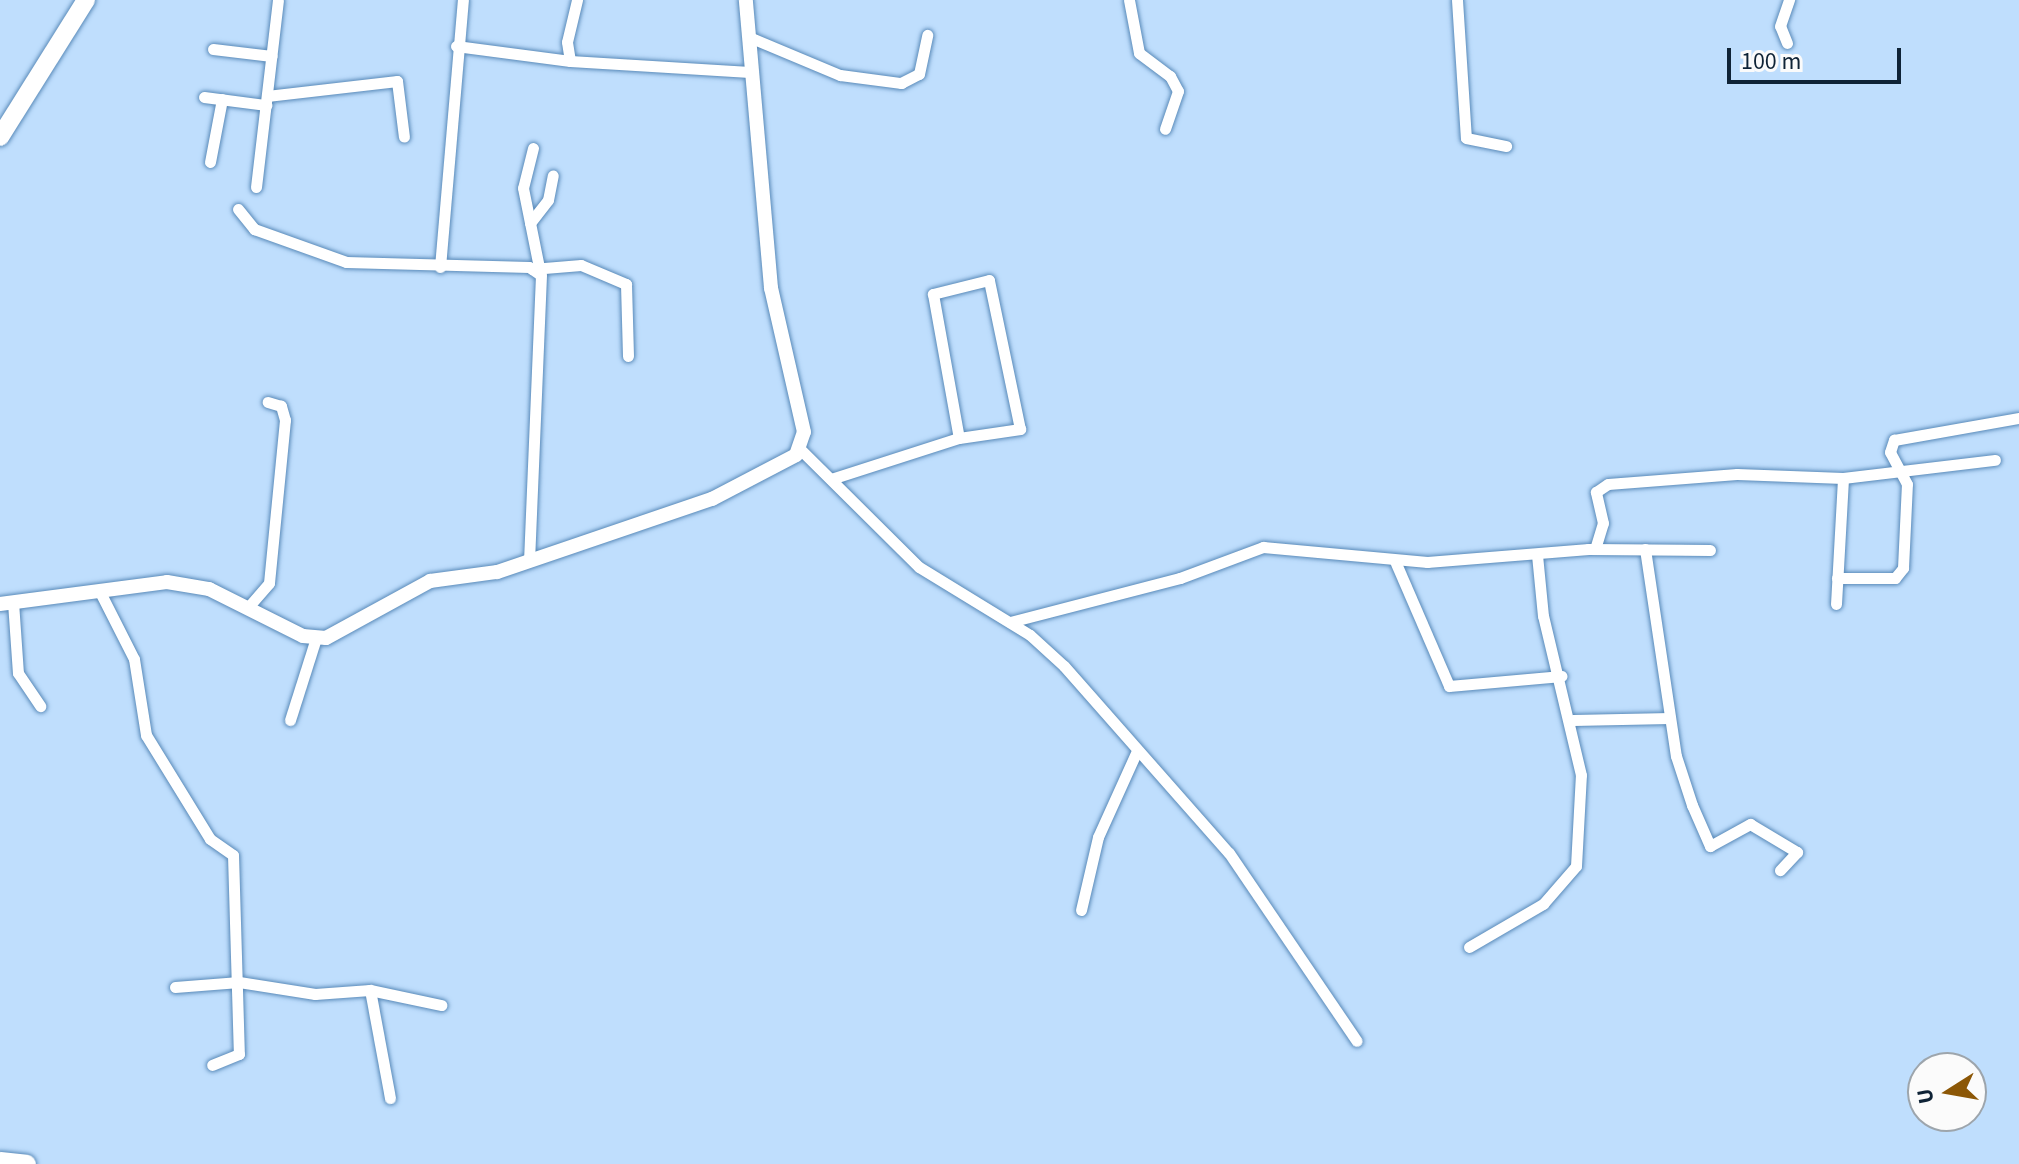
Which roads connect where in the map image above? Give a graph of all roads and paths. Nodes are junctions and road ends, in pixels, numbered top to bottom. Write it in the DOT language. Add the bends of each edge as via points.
graph roads {
  1 [pos="86,0"];
  2 [pos="278,0"];
  3 [pos="463,0"];
  4 [pos="577,0"];
  5 [pos="746,0"];
  6 [pos="1129,0"];
  7 [pos="1457,0"];
  8 [pos="1789,0"];
  9 [pos="927,35"];
  10 [pos="749,37"];
  11 [pos="1787,43"];
  12 [pos="456,46"];
  13 [pos="213,49"];
  14 [pos="272,56"];
  15 [pos="570,61"];
  16 [pos="750,72"];
  17 [pos="204,97"];
  18 [pos="222,99"];
  19 [pos="266,100"];
  20 [pos="1165,129"];
  21 [pos="0,137"];
  22 [pos="404,137"];
  23 [pos="1506,146"];
  24 [pos="533,148"];
  25 [pos="210,162"];
  26 [pos="553,175"];
  27 [pos="256,187"];
  28 [pos="238,209"];
  29 [pos="530,223"];
  30 [pos="440,267"];
  31 [pos="535,268"];
  32 [pos="628,356"];
  33 [pos="268,402"];
  34 [pos="2019,418"];
  35 [pos="959,438"];
  36 [pos="801,450"];
  37 [pos="1995,460"];
  38 [pos="1902,475"];
  39 [pos="1843,478"];
  40 [pos="831,479"];
  41 [pos="1595,549"];
  42 [pos="1645,549"];
  43 [pos="1710,550"];
  44 [pos="1537,555"];
  45 [pos="529,561"];
  46 [pos="1395,561"];
  47 [pos="1837,578"];
  48 [pos="100,592"];
  49 [pos="6,603"];
  50 [pos="1836,604"];
  51 [pos="250,605"];
  52 [pos="1010,622"];
  53 [pos="316,638"];
  54 [pos="1562,676"];
  55 [pos="40,706"];
  56 [pos="1670,718"];
  57 [pos="290,720"];
  58 [pos="1573,720"];
  59 [pos="1136,753"];
  60 [pos="1780,870"];
  61 [pos="1081,910"];
  62 [pos="1469,947"];
  63 [pos="239,982"];
  64 [pos="175,987"];
  65 [pos="370,990"];
  66 [pos="441,1005"];
  67 [pos="1357,1041"];
  68 [pos="212,1065"];
  69 [pos="390,1098"];
  70 [pos="0,1161"];
  71 [pos="27,1164"];
  1 -- 21 [label="main road"];
  2 -- 14 [label="street"];
  3 -- 12 [label="street"];
  4 -- 15 [label="street" via="567,42"];
  5 -- 10 [label="street"];
  6 -- 20 [label="street" via="1139,53 1175,82 1176,112"];
  7 -- 23 [label="street" via="1466,138"];
  8 -- 11 [label="street" via="1780,26"];
  9 -- 10 [label="street" via="919,74 901,83 840,75"];
  10 -- 16 [label="street"];
  12 -- 15 [label="street"];
  12 -- 30 [label="street"];
  13 -- 14 [label="street"];
  14 -- 19 [label="street"];
  15 -- 16 [label="street"];
  16 -- 36 [label="street" via="771,288 801,408"];
  17 -- 18 [label="street"];
  18 -- 19 [label="street"];
  18 -- 25 [label="street"];
  19 -- 22 [label="street" via="397,81"];
  19 -- 27 [label="street"];
  24 -- 29 [label="street" via="522,173"];
  26 -- 29 [label="street" via="548,200"];
  28 -- 30 [label="street" via="254,229 332,259"];
  29 -- 31 [label="street"];
  30 -- 31 [label="street"];
  31 -- 32 [label="street" via="581,265 626,284"];
  31 -- 45 [label="street" via="542,283 528,458"];
  33 -- 51 [label="street" via="281,406 285,420 269,583"];
  34 -- 38 [label="street" via="1894,440 1890,452"];
  35 -- 35 [label="street" via="1022,425 989,280 933,294"];
  35 -- 40 [label="street"];
  36 -- 40 [label="street"];
  36 -- 45 [label="street" via="712,499"];
  37 -- 38 [label="street"];
  38 -- 39 [label="street"];
  38 -- 47 [label="street" via="1908,494 1901,575"];
  39 -- 41 [label="street" via="1737,474 1608,484 1595,498 1603,523"];
  39 -- 47 [label="street"];
  40 -- 52 [label="street" via="919,567"];
  41 -- 42 [label="street"];
  41 -- 44 [label="street"];
  42 -- 43 [label="street"];
  42 -- 56 [label="street"];
  44 -- 46 [label="street"];
  44 -- 54 [label="street" via="1543,616"];
  45 -- 53 [label="street" via="430,581 363,623"];
  46 -- 52 [label="street" via="1263,547 1180,578"];
  46 -- 54 [label="street" via="1449,686"];
  47 -- 50 [label="street"];
  48 -- 49 [label="street"];
  48 -- 51 [label="street" via="167,582"];
  48 -- 63 [label="street" via="134,659 146,735 210,839 233,855"];
  49 -- 55 [label="street" via="18,673"];
  51 -- 53 [label="street"];
  52 -- 59 [label="street" via="1064,666"];
  53 -- 57 [label="street"];
  54 -- 58 [label="street"];
  56 -- 58 [label="street"];
  56 -- 60 [label="street" via="1683,784 1710,846 1750,824 1797,852"];
  58 -- 62 [label="street" via="1581,775 1576,866 1543,904"];
  59 -- 61 [label="street" via="1098,837"];
  59 -- 67 [label="street" via="1229,853"];
  63 -- 64 [label="street"];
  63 -- 65 [label="street" via="315,994"];
  63 -- 68 [label="street" via="239,1054"];
  65 -- 66 [label="street"];
  65 -- 69 [label="street"];
  70 -- 71 [label="main road"];
}
